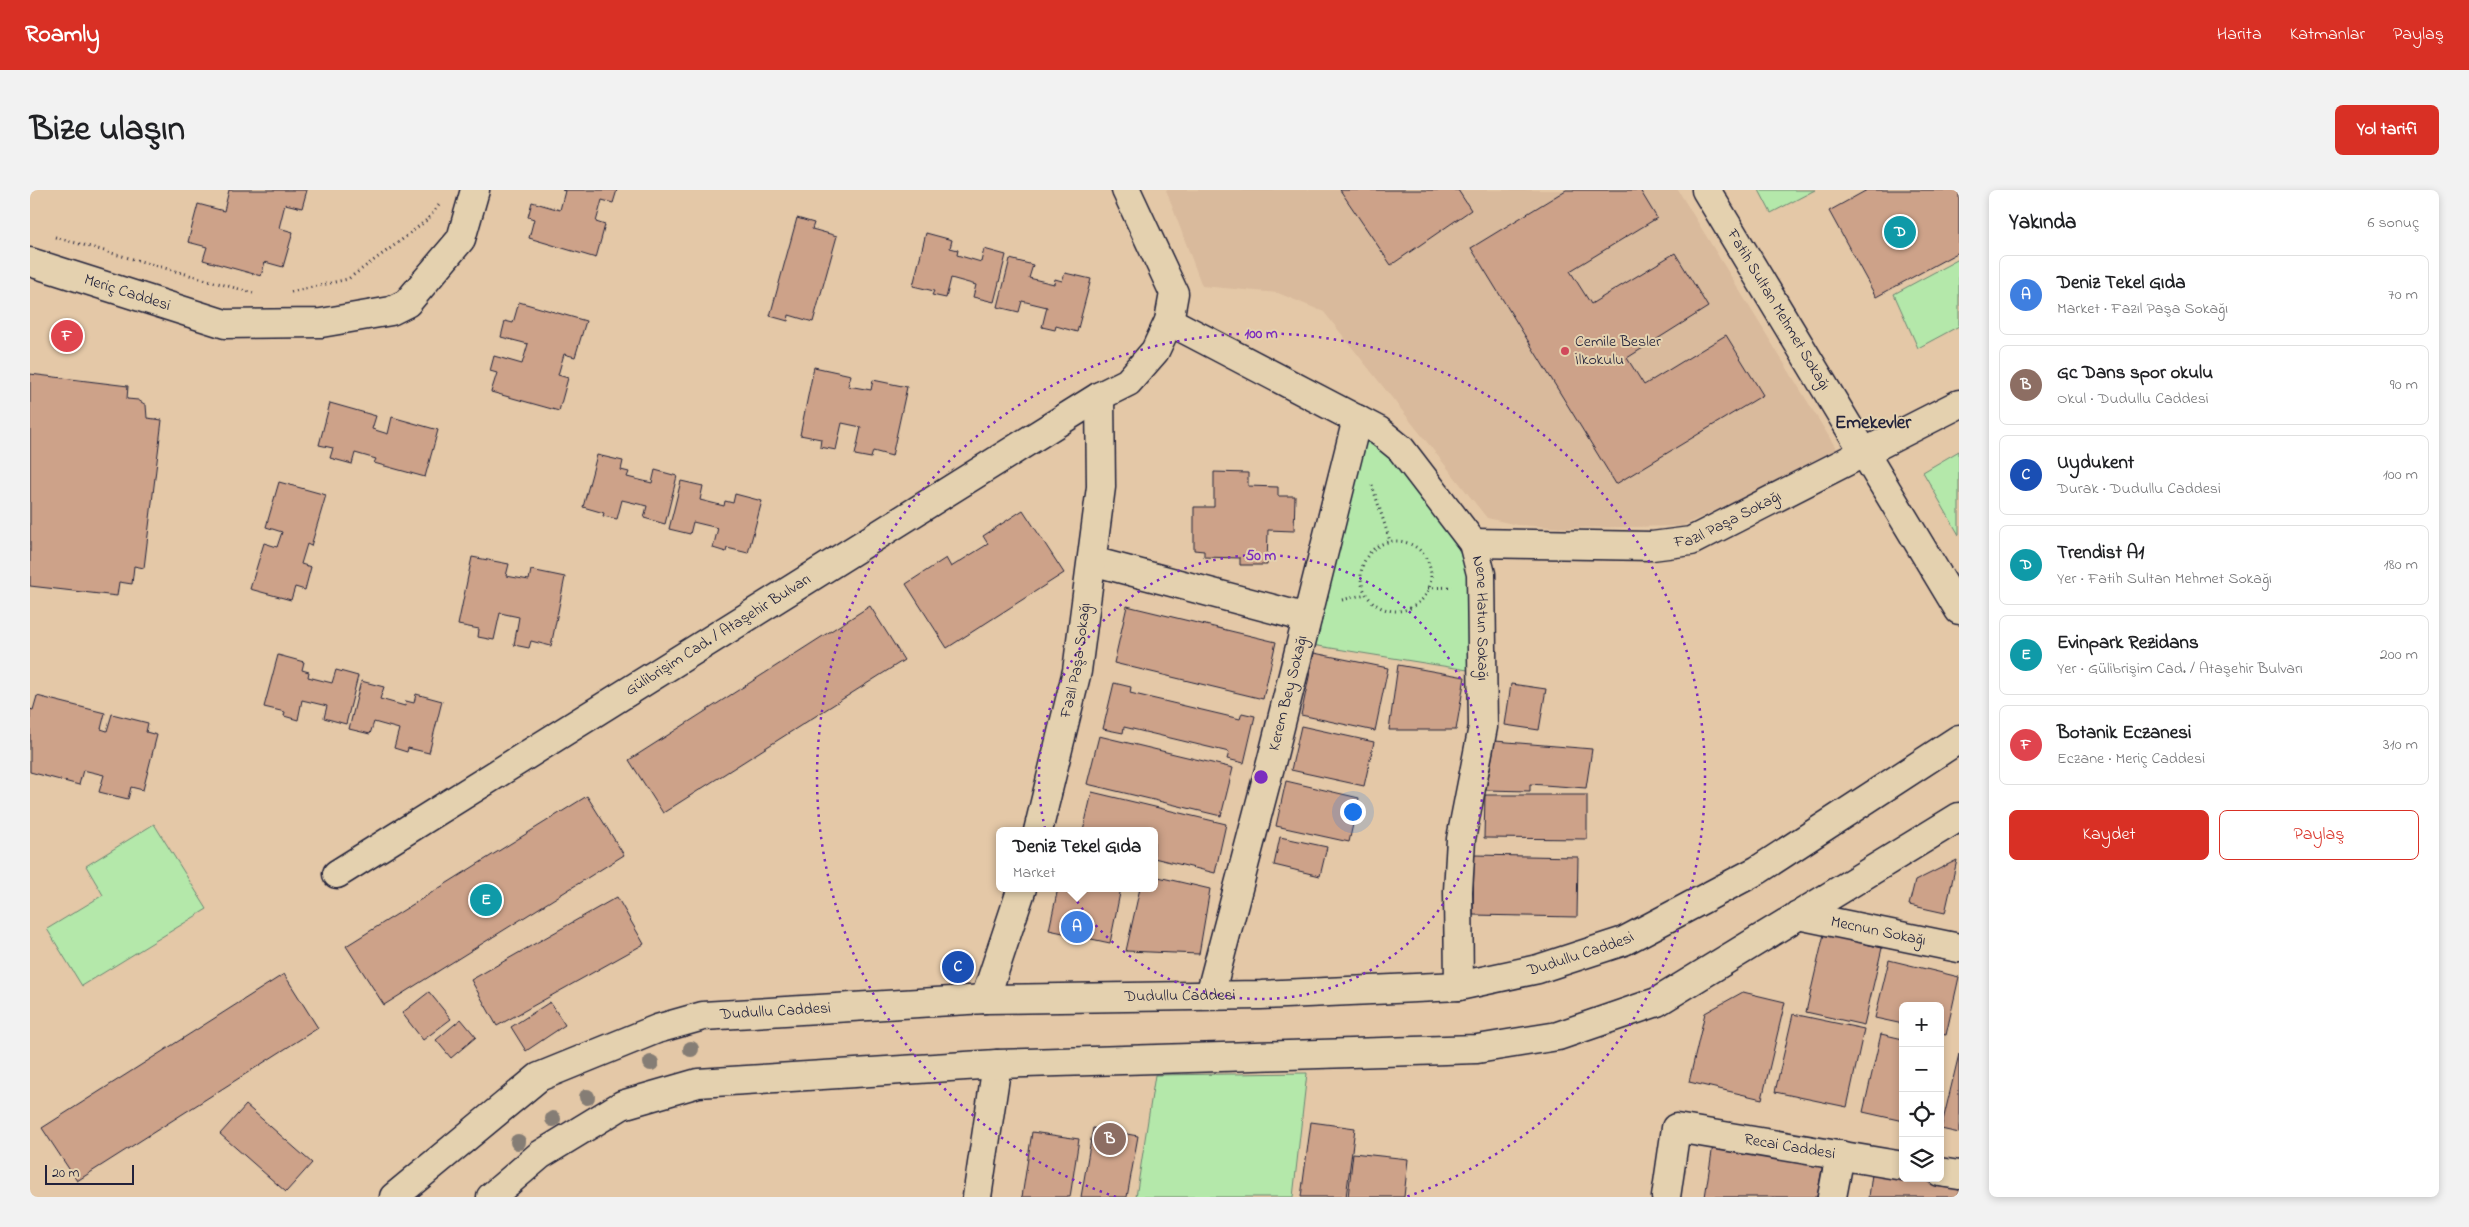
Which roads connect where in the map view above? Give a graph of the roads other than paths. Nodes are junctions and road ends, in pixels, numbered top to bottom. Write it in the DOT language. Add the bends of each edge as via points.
graph roads {
  1 [pos="475,190"];
  2 [pos="1126,190"];
  3 [pos="1706,190"];
  4 [pos="30,262"];
  5 [pos="1169,321"];
  6 [pos="1100,396"];
  7 [pos="1959,404"];
  8 [pos="1357,419"];
  9 [pos="1864,453"];
  10 [pos="1473,543"];
  11 [pos="1092,561"];
  12 [pos="1959,610"];
  13 [pos="1307,618"];
  14 [pos="1959,739"];
  15 [pos="1959,817"];
  16 [pos="1039,827"];
  17 [pos="337,874"];
  18 [pos="1021,892"];
  19 [pos="1798,915"];
  20 [pos="1959,948"];
  21 [pos="1459,986"];
  22 [pos="1210,995"];
  23 [pos="985,999"];
  24 [pos="997,1064"];
  25 [pos="1840,1155"];
  26 [pos="1899,1165"];
  27 [pos="1944,1173"];
  28 [pos="1959,1176"];
  29 [pos="394,1197"];
  30 [pos="491,1197"];
  31 [pos="978,1197"];
  32 [pos="1666,1197"];
  33 [pos="1832,1197"];
  1 -- 4 [label="street, Meriç Caddesi" via="461,239 407,304 390,311 321,323 225,324"];
  2 -- 5 [label="street, Gülibrişim Cad. / Ataşehir Bulvarı" via="1174,293"];
  3 -- 9 [label="street, Fatih Sultan Mehmet Sokağı"];
  5 -- 6 [label="street, Gülibrişim Cad. / Ataşehir Bulvarı" via="1155,351 1128,382"];
  5 -- 8 [label="street, Nene Hatun Sokağı"];
  6 -- 11 [label="street, Fazıl Paşa Sokağı" via="1101,487"];
  6 -- 17 [label="street, Gülibrişim Cad. / Ataşehir Bulvarı"];
  7 -- 9 [label="street, Fazıl Paşa Sokağı"];
  8 -- 10 [label="street, Nene Hatun Sokağı" via="1379,431 1401,450"];
  8 -- 13 [label="street, Kerem Bey Sokağı"];
  9 -- 10 [label="street, Fazıl Paşa Sokağı" via="1691,541 1652,546"];
  9 -- 12 [label="street, Fatih Sultan Mehmet Sokağı"];
  10 -- 21 [label="street, Nene Hatun Sokağı" via="1481,574 1483,727 1461,839"];
  11 -- 13 [label="street"];
  11 -- 16 [label="street, Fazıl Paşa Sokağı" via="1077,671"];
  13 -- 22 [label="street, Kerem Bey Sokağı"];
  14 -- 21 [label="street, Dudullu Caddesi" via="1758,870 1624,941 1538,969"];
  15 -- 19 [label="street"];
  18 -- 23 [label="street"];
  19 -- 20 [label="street, Mecnun Sokağı"];
  19 -- 24 [label="street" via="1657,1002 1558,1036 1477,1049"];
  21 -- 22 [label="street, Dudullu Caddesi"];
  22 -- 23 [label="street, Dudullu Caddesi"];
  23 -- 29 [label="street, Dudullu Caddesi" via="703,1016 657,1029 539,1077"];
  24 -- 30 [label="street" via="698,1083 622,1105 540,1155"];
  24 -- 31 [label="street"];
  25 -- 26 [label="street, Recai Caddesi"];
  25 -- 32 [label="street, Recai Caddesi" via="1676,1128"];
  25 -- 33 [label="street"];
  27 -- 28 [label="street"];
}
